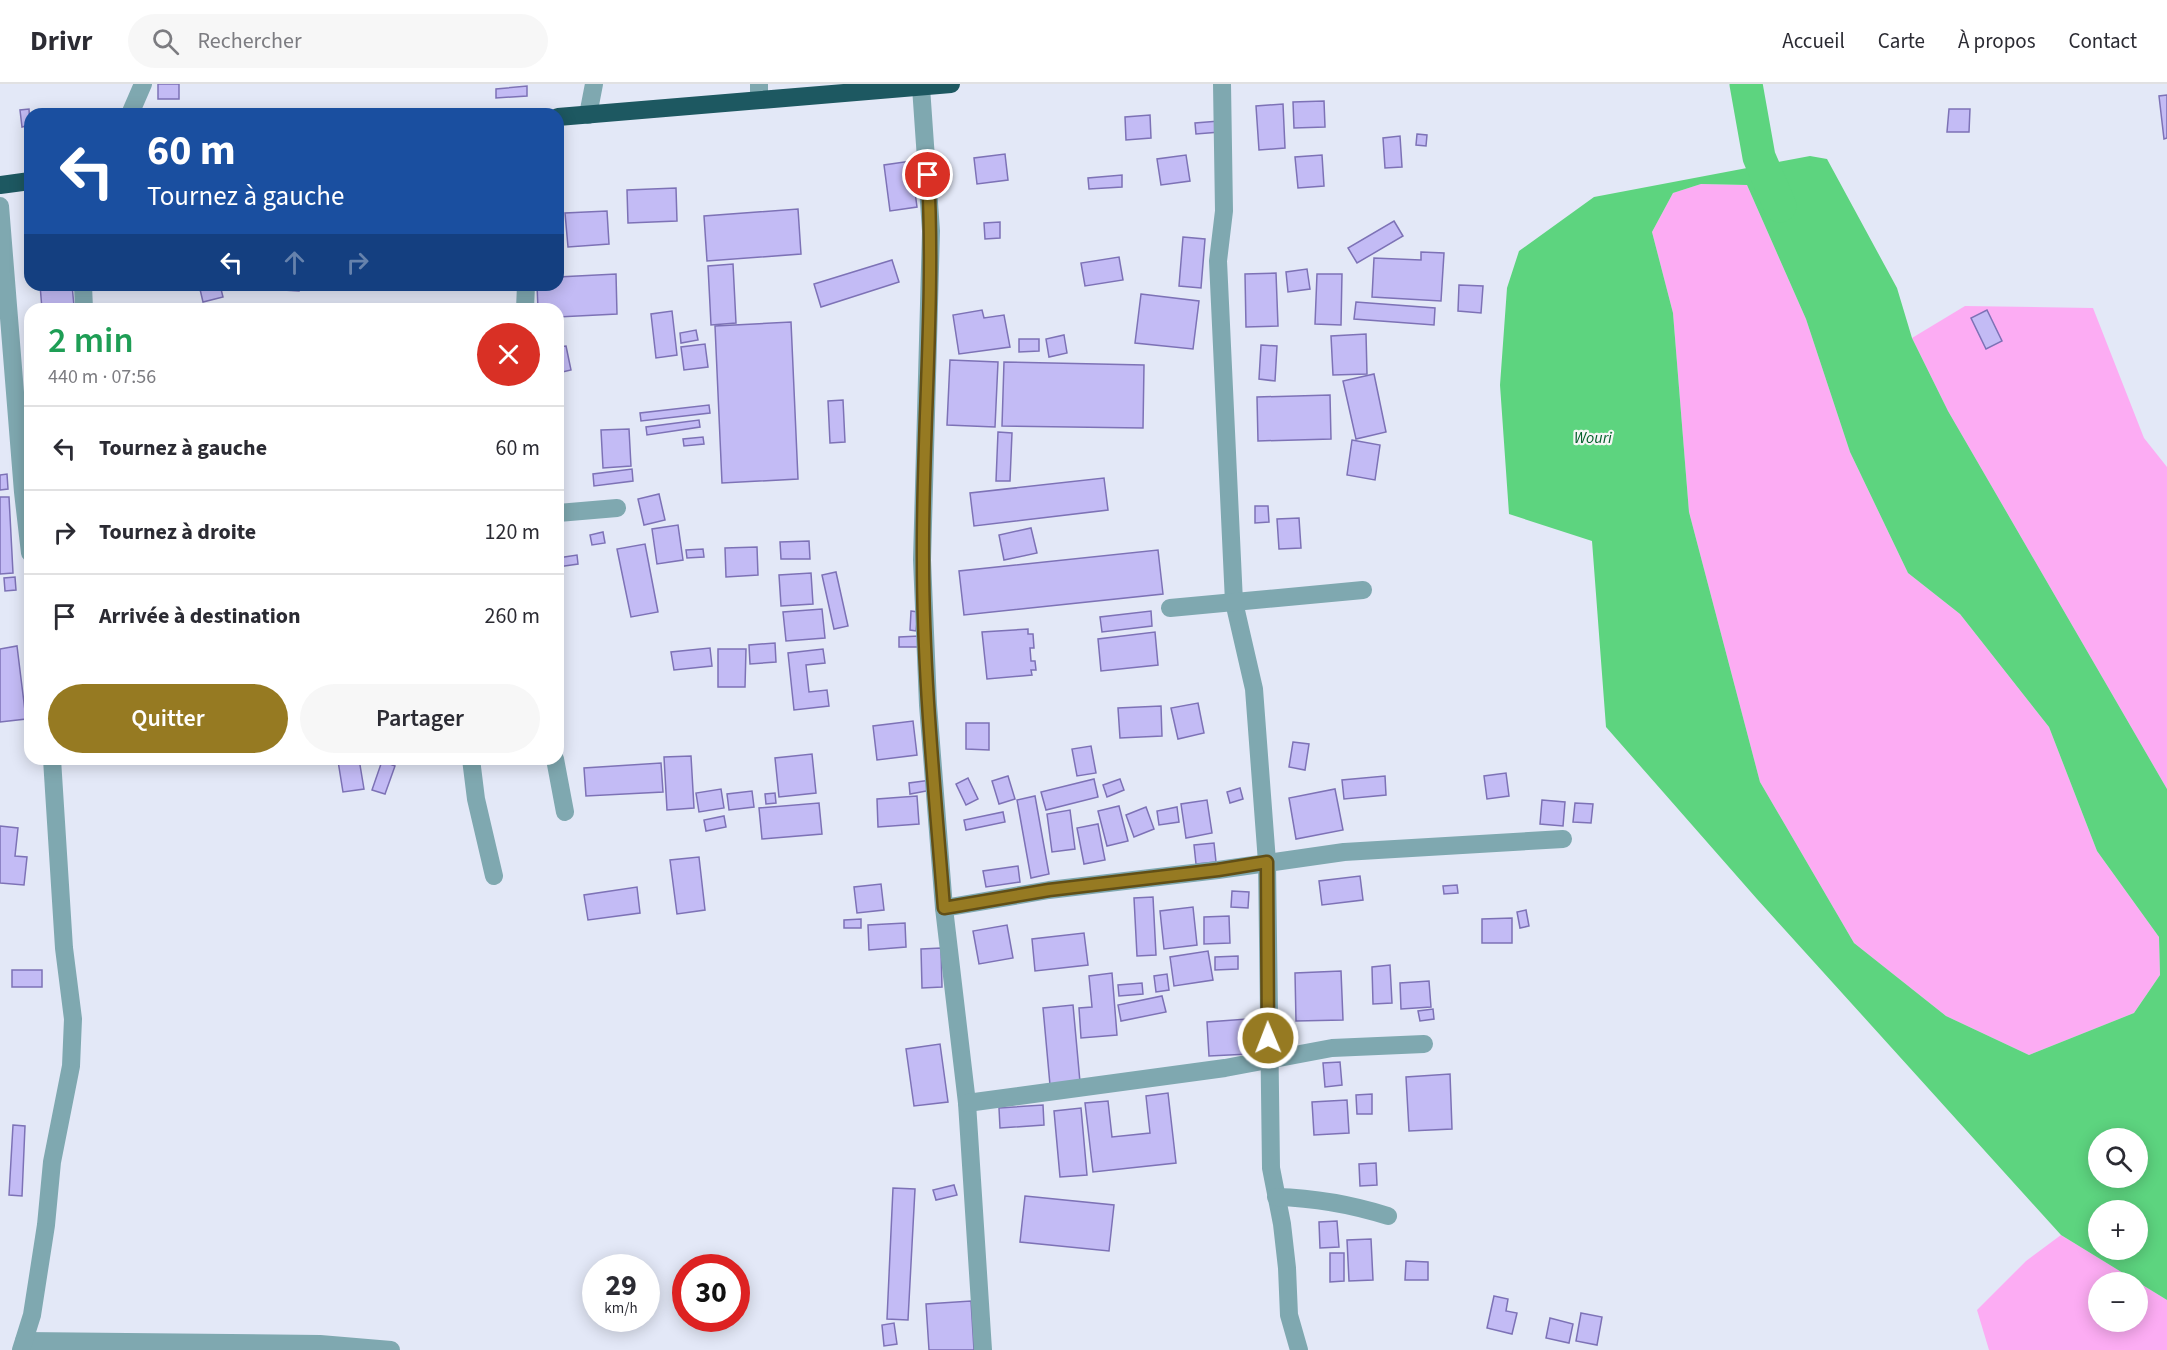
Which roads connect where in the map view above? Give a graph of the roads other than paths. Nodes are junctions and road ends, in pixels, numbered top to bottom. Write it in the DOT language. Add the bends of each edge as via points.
graph roads {
  1 [pos="143,84"];
  2 [pos="594,84"];
  3 [pos="951,84"];
  4 [pos="1222,84"];
  5 [pos="932,85"];
  6 [pos="759,92"];
  7 [pos="133,108"];
  8 [pos="588,115"];
  9 [pos="564,117"];
  10 [pos="24,182"];
  11 [pos="0,185"];
  12 [pos="0,206"];
  13 [pos="24,484"];
  14 [pos="617,508"];
  15 [pos="564,512"];
  16 [pos="1363,590"];
  17 [pos="1234,602"];
  18 [pos="1170,608"];
  19 [pos="53,765"];
  20 [pos="472,765"];
  21 [pos="556,765"];
  22 [pos="565,812"];
  23 [pos="1563,839"];
  24 [pos="1267,862"];
  25 [pos="494,876"];
  26 [pos="944,908"];
  27 [pos="1424,1044"];
  28 [pos="1268,1060"];
  29 [pos="967,1103"];
  30 [pos="1276,1197"];
  31 [pos="1388,1215"];
  32 [pos="23,1345"];
  33 [pos="391,1350"];
  34 [pos="983,1350"];
  35 [pos="1298,1350"];
  1 -- 7 [label="street"];
  2 -- 8 [label="street"];
  3 -- 5 [label="highway"];
  4 -- 17 [label="street" via="1224,211 1218,261"];
  5 -- 6 [label="highway"];
  5 -- 26 [label="street" via="923,571 928,705"];
  6 -- 8 [label="highway"];
  8 -- 9 [label="highway"];
  10 -- 11 [label="highway"];
  12 -- 13 [label="street"];
  14 -- 15 [label="street"];
  16 -- 17 [label="street"];
  17 -- 18 [label="street"];
  17 -- 24 [label="street" via="1254,689"];
  19 -- 32 [label="street" via="64,948 73,1019 71,1066 52,1162 32,1315"];
  20 -- 25 [label="street"];
  21 -- 22 [label="street"];
  23 -- 24 [label="street" via="1385,848"];
  24 -- 26 [label="street" via="1049,890"];
  24 -- 28 [label="street"];
  26 -- 29 [label="street"];
  27 -- 28 [label="street" via="1332,1048"];
  28 -- 29 [label="street"];
  28 -- 30 [label="street" via="1271,1168"];
  29 -- 34 [label="street"];
  30 -- 31 [label="street" via="1313,1198"];
  30 -- 35 [label="street" via="1287,1268 1289,1316"];
  32 -- 33 [label="street" via="320,1344"];
}
